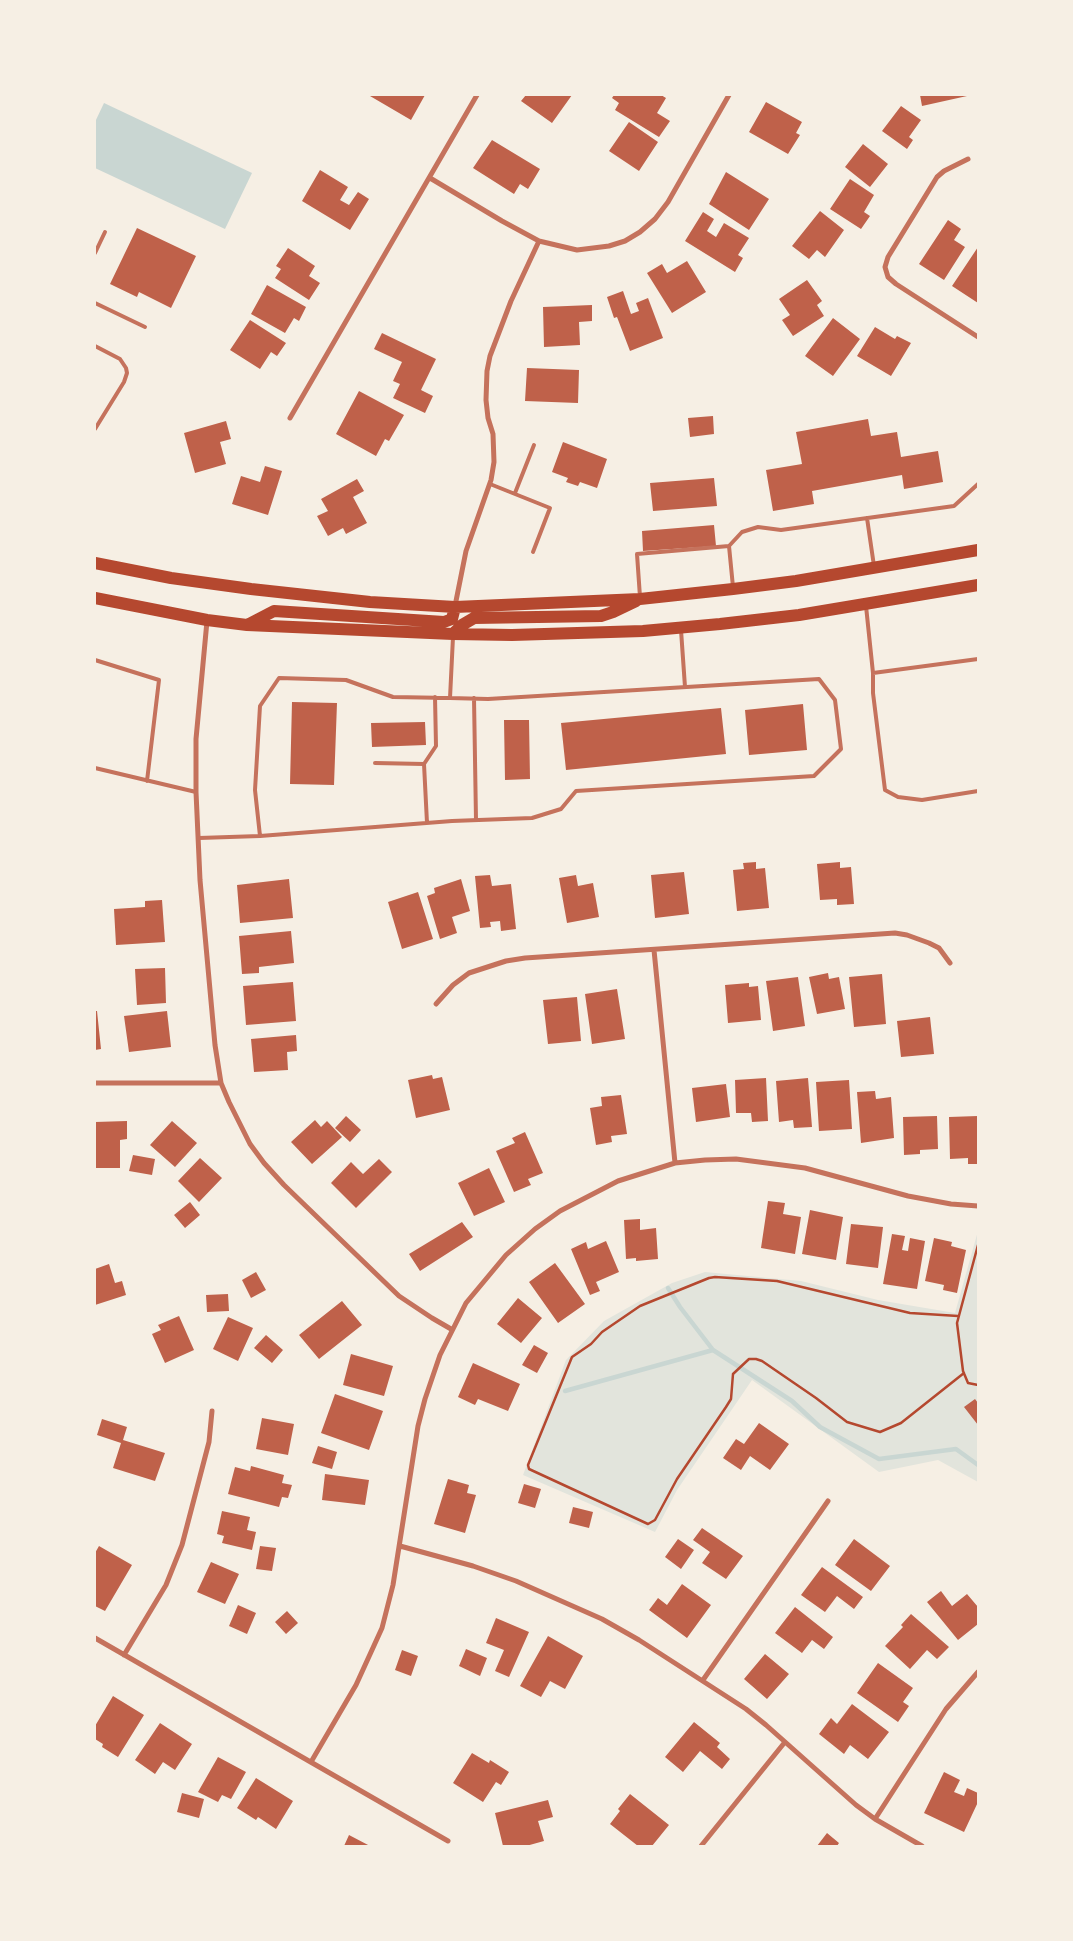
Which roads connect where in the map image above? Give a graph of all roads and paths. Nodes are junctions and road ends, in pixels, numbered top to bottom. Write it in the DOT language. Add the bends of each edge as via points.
graph roads {
  1 [pos="477,95"];
  2 [pos="729,95"];
  3 [pos="968,159"];
  4 [pos="430,178"];
  5 [pos="105,232"];
  6 [pos="539,241"];
  7 [pos="95,253"];
  8 [pos="95,303"];
  9 [pos="145,327"];
  10 [pos="978,337"];
  11 [pos="95,346"];
  12 [pos="290,418"];
  13 [pos="95,429"];
  14 [pos="534,445"];
  15 [pos="490,484"];
  16 [pos="978,484"];
  17 [pos="514,493"];
  18 [pos="867,518"];
  19 [pos="729,546"];
  20 [pos="978,550"];
  21 [pos="533,552"];
  22 [pos="95,563"];
  23 [pos="874,568"];
  24 [pos="978,585"];
  25 [pos="733,589"];
  26 [pos="95,598"];
  27 [pos="640,599"];
  28 [pos="866,603"];
  29 [pos="455,606"];
  30 [pos="207,620"];
  31 [pos="247,625"];
  32 [pos="681,628"];
  33 [pos="453,634"];
  34 [pos="978,659"];
  35 [pos="95,660"];
  36 [pos="873,673"];
  37 [pos="685,687"];
  38 [pos="435,697"];
  39 [pos="450,698"];
  40 [pos="474,698"];
  41 [pos="375,763"];
  42 [pos="424,764"];
  43 [pos="95,768"];
  44 [pos="147,781"];
  45 [pos="978,791"];
  46 [pos="196,792"];
  47 [pos="476,820"];
  48 [pos="427,823"];
  49 [pos="260,836"];
  50 [pos="199,838"];
  51 [pos="654,950"];
  52 [pos="950,963"];
  53 [pos="436,1004"];
  54 [pos="221,1082"];
  55 [pos="95,1083"];
  56 [pos="675,1163"];
  57 [pos="978,1206"];
  58 [pos="978,1245"];
  59 [pos="958,1316"];
  60 [pos="451,1329"];
  61 [pos="964,1374"];
  62 [pos="978,1385"];
  63 [pos="212,1411"];
  64 [pos="828,1501"];
  65 [pos="400,1546"];
  66 [pos="95,1638"];
  67 [pos="124,1655"];
  68 [pos="978,1672"];
  69 [pos="703,1680"];
  70 [pos="785,1742"];
  71 [pos="311,1762"];
  72 [pos="875,1819"];
  73 [pos="448,1841"];
  74 [pos="701,1846"];
  75 [pos="922,1846"];
  1 -- 4 [label="street"];
  2 -- 6 [label="street" via="668,202 640,232 626,241 594,249 577,250"];
  3 -- 10 [label="street" via="937,177 885,267 888,277 896,284"];
  4 -- 6 [label="street"];
  4 -- 12 [label="street"];
  5 -- 7 [label="lane"];
  6 -- 15 [label="street" via="490,356 486,400 494,447"];
  8 -- 9 [label="lane"];
  11 -- 13 [label="lane" via="120,359 127,374"];
  14 -- 17 [label="lane"];
  15 -- 17 [label="lane"];
  15 -- 29 [label="street" via="466,551"];
  16 -- 18 [label="lane" via="954,506"];
  17 -- 21 [label="lane" via="550,508"];
  18 -- 19 [label="lane" via="782,530 758,527 742,532"];
  18 -- 23 [label="lane"];
  19 -- 25 [label="lane"];
  19 -- 27 [label="lane" via="638,554"];
  20 -- 23 [label="main road"];
  22 -- 29 [label="main road" via="252,589 370,602"];
  23 -- 25 [label="main road"];
  24 -- 28 [label="main road"];
  25 -- 27 [label="main road"];
  26 -- 30 [label="main road"];
  27 -- 29 [label="main road"];
  27 -- 33 [label="main road" via="601,616 474,618"];
  28 -- 32 [label="main road" via="799,615"];
  28 -- 36 [label="lane"];
  29 -- 31 [label="main road" via="452,619 444,622 274,611"];
  30 -- 31 [label="main road"];
  30 -- 46 [label="street" via="196,739"];
  31 -- 33 [label="main road"];
  32 -- 33 [label="main road" via="578,634"];
  32 -- 37 [label="lane"];
  33 -- 39 [label="lane"];
  34 -- 36 [label="lane"];
  35 -- 44 [label="lane" via="159,680"];
  36 -- 45 [label="lane" via="885,790 898,797 922,800"];
  37 -- 40 [label="lane"];
  37 -- 47 [label="lane" via="819,679 834,700 841,749 814,776 576,790 561,809 532,818"];
  38 -- 39 [label="lane"];
  38 -- 42 [label="lane" via="436,746"];
  38 -- 49 [label="lane" via="393,697 346,680 279,678 260,706 255,790"];
  39 -- 40 [label="lane"];
  40 -- 47 [label="lane"];
  41 -- 42 [label="lane"];
  42 -- 48 [label="lane"];
  43 -- 44 [label="lane"];
  44 -- 46 [label="lane"];
  46 -- 50 [label="street"];
  47 -- 48 [label="lane"];
  48 -- 49 [label="lane"];
  49 -- 50 [label="lane"];
  50 -- 54 [label="street" via="200,880"];
  51 -- 52 [label="street" via="895,933 929,942 939,948"];
  51 -- 53 [label="street" via="506,961 469,973"];
  51 -- 56 [label="street"];
  54 -- 55 [label="street"];
  54 -- 60 [label="street" via="250,1144 284,1185 399,1296"];
  56 -- 57 [label="street" via="752,1160 805,1168 908,1196"];
  56 -- 60 [label="street" via="618,1181 590,1194 535,1229 484,1279"];
  58 -- 59 [label="path"];
  59 -- 61 [label="path"];
  59 -- 61 [label="path" via="910,1313 777,1281 715,1277 687,1286 640,1306 572,1357 528,1465 530,1471 648,1524 656,1520 677,1479 731,1399 733,1374 745,1362 762,1361 846,1422 880,1432 901,1422"];
  60 -- 65 [label="street" via="418,1426"];
  61 -- 62 [label="path" via="969,1385"];
  63 -- 67 [label="street" via="209,1442 182,1545 166,1585"];
  64 -- 69 [label="street"];
  65 -- 69 [label="street" via="496,1574 557,1598 620,1629"];
  65 -- 71 [label="street" via="388,1608 375,1646"];
  66 -- 67 [label="street"];
  67 -- 71 [label="street"];
  68 -- 72 [label="street" via="946,1709"];
  69 -- 70 [label="street" via="746,1709"];
  70 -- 72 [label="street" via="839,1792"];
  70 -- 74 [label="street"];
  71 -- 73 [label="street"];
  72 -- 75 [label="street"];
}
